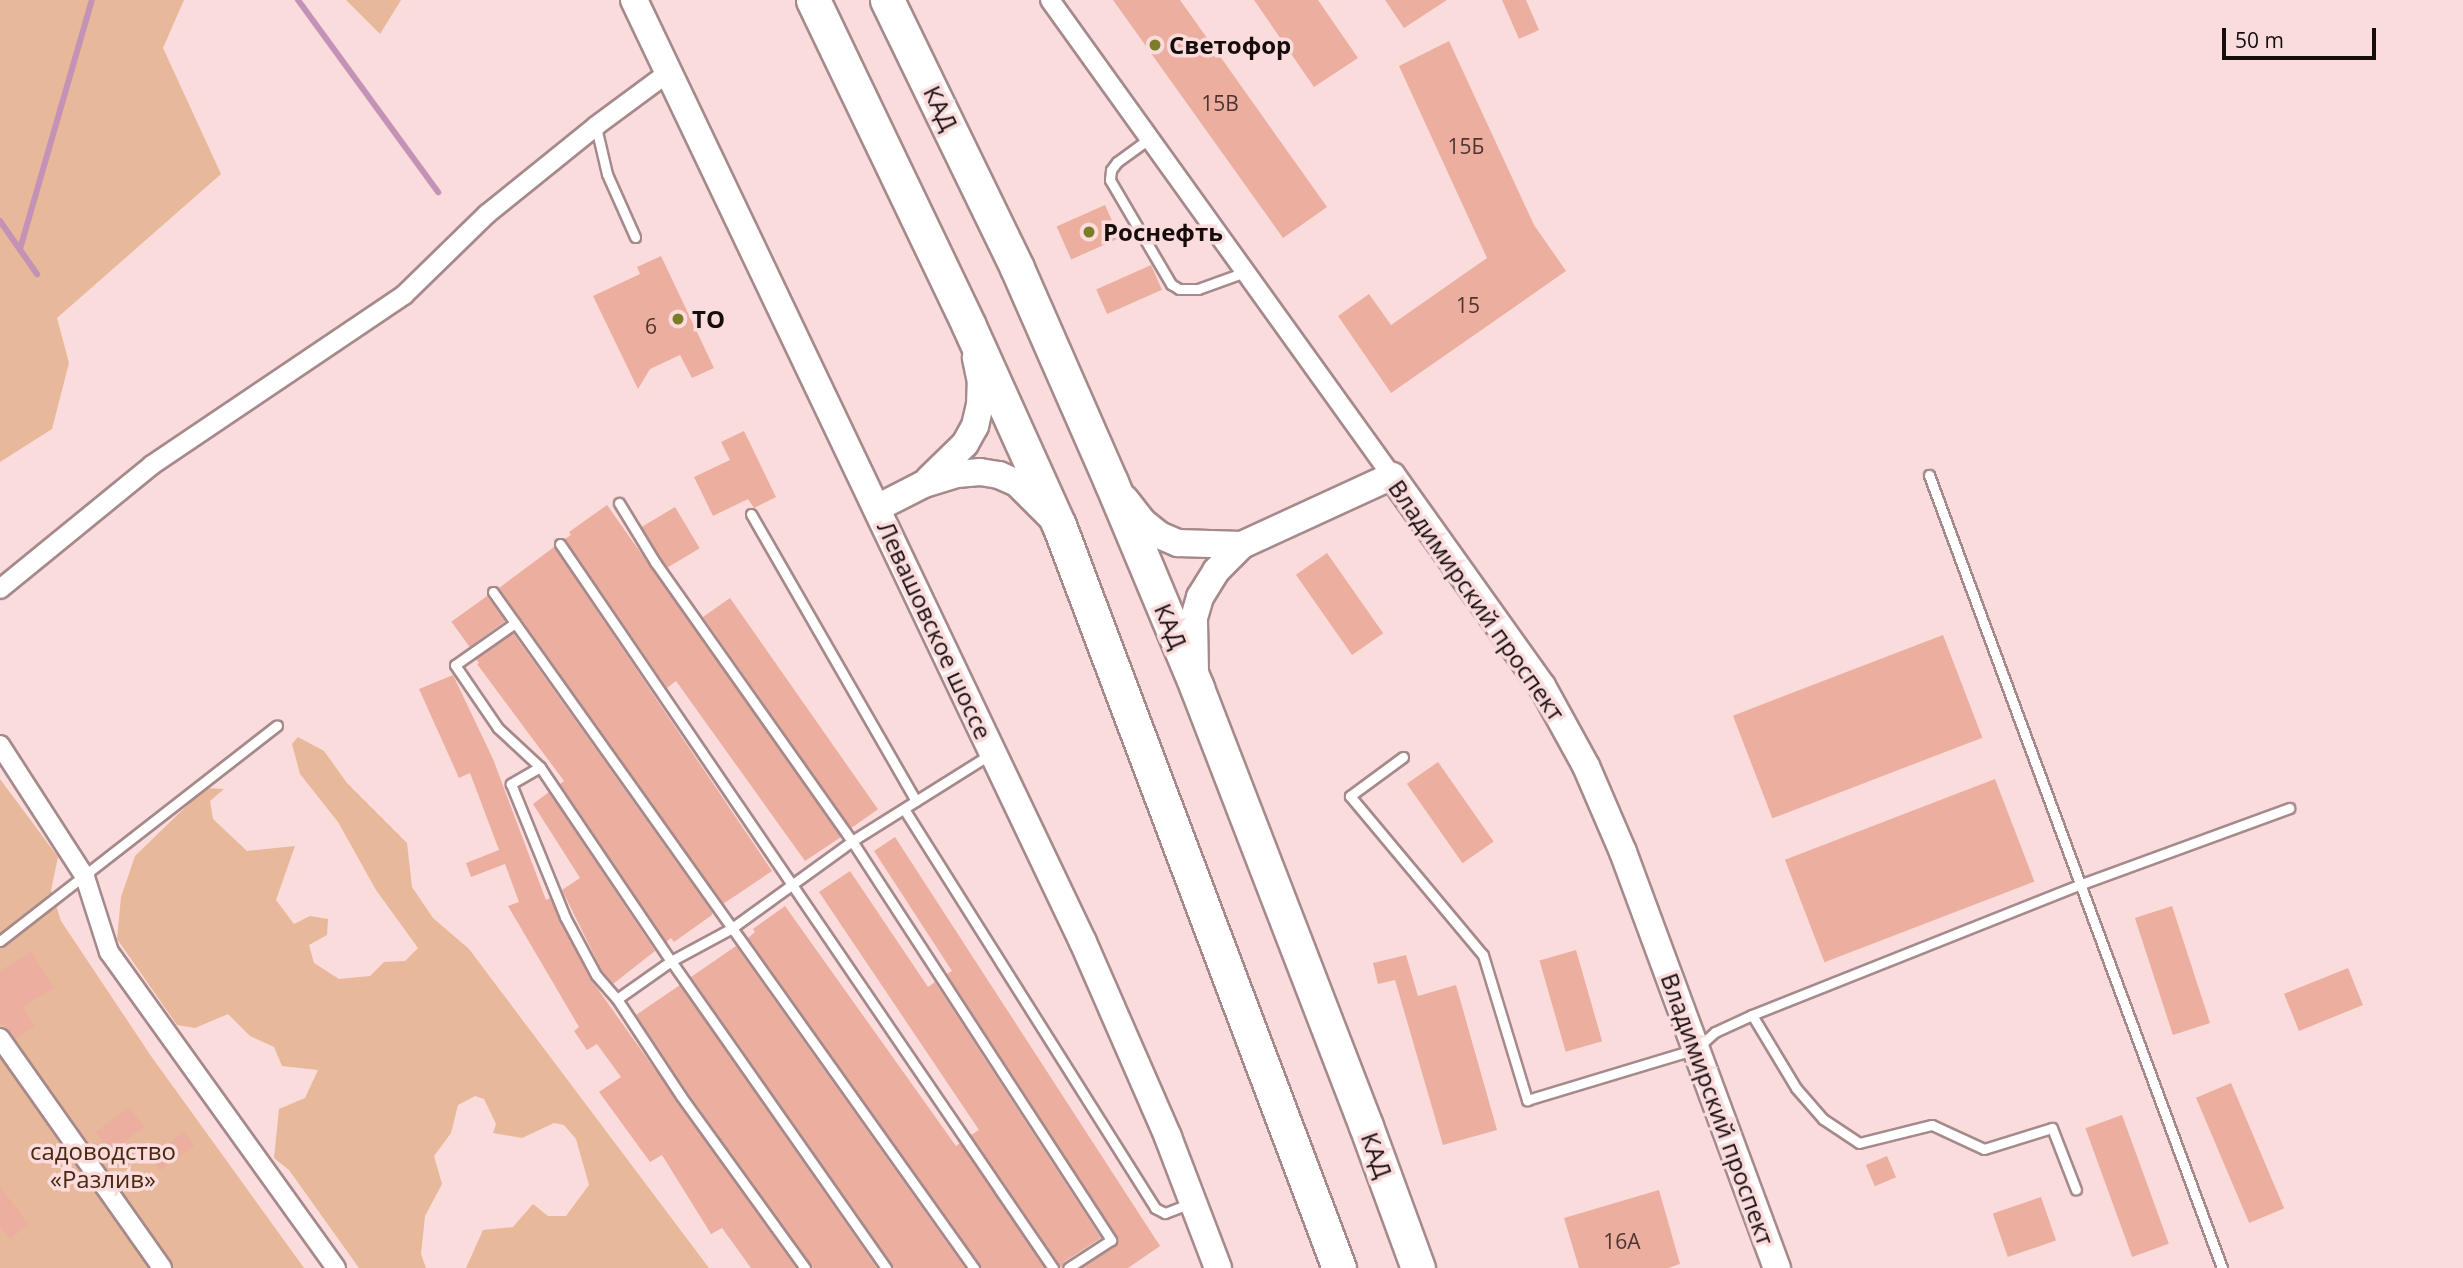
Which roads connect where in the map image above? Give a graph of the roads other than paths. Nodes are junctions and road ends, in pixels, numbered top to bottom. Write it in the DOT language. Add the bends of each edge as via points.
graph roads {
  1 [pos="634,0"];
  2 [pos="813,0"];
  3 [pos="887,0"];
  4 [pos="1050,0"];
  5 [pos="669,72"];
  6 [pos="596,126"];
  7 [pos="1150,138"];
  8 [pos="635,237"];
  9 [pos="1247,271"];
  10 [pos="969,326"];
  11 [pos="1929,475"];
  12 [pos="1392,476"];
  13 [pos="1111,482"];
  14 [pos="924,484"];
  15 [pos="619,503"];
  16 [pos="877,508"];
  17 [pos="751,514"];
  18 [pos="1059,525"];
  19 [pos="560,544"];
  20 [pos="1242,545"];
  21 [pos="0,589"];
  22 [pos="493,592"];
  23 [pos="515,623"];
  24 [pos="1197,688"];
  25 [pos="277,725"];
  26 [pos="0,745"];
  27 [pos="993,752"];
  28 [pos="1403,757"];
  29 [pos="540,767"];
  30 [pos="916,802"];
  31 [pos="2289,808"];
  32 [pos="904,809"];
  33 [pos="852,841"];
  34 [pos="85,877"];
  35 [pos="789,884"];
  36 [pos="2079,885"];
  37 [pos="732,928"];
  38 [pos="0,941"];
  39 [pos="671,961"];
  40 [pos="617,999"];
  41 [pos="1752,1015"];
  42 [pos="0,1038"];
  43 [pos="1696,1049"];
  44 [pos="2076,1190"];
  45 [pos="1192,1202"];
  46 [pos="162,1268"];
  47 [pos="336,1268"];
  48 [pos="805,1268"];
  49 [pos="886,1268"];
  50 [pos="974,1268"];
  51 [pos="1053,1268"];
  52 [pos="1068,1268"];
  53 [pos="1218,1268"];
  54 [pos="1339,1268"];
  55 [pos="1418,1268"];
  56 [pos="1777,1268"];
  57 [pos="2222,1268"];
  1 -- 5 [label="main road, Левашовское шоссе"];
  2 -- 10 [label="highway"];
  3 -- 13 [label="highway, КАД" via="1011,256"];
  4 -- 7 [label="street, Владимирский проспект"];
  5 -- 6 [label="street"];
  5 -- 16 [label="main road, Левашовское шоссе"];
  6 -- 8 [label="lane" via="607,174"];
  6 -- 21 [label="street" via="487,214 404,295 152,465"];
  7 -- 9 [label="street, Владимирский проспект"];
  7 -- 9 [label="lane" via="1117,162 1110,180 1171,284 1198,289"];
  9 -- 12 [label="street, Владимирский проспект"];
  10 -- 14 [label="main road" via="981,382 975,426 965,444"];
  10 -- 18 [label="highway"];
  11 -- 36 [label="lane"];
  12 -- 20 [label="main road"];
  12 -- 43 [label="main road, Владимирский проспект" via="1542,686 1586,766"];
  13 -- 20 [label="main road" via="1159,535 1202,546"];
  13 -- 24 [label="highway, КАД"];
  14 -- 16 [label="main road"];
  14 -- 18 [label="main road" via="957,474 999,475 1017,484"];
  15 -- 33 [label="lane" via="662,573"];
  16 -- 27 [label="main road, Левашовское шоссе"];
  17 -- 30 [label="lane"];
  18 -- 54 [label="highway"];
  19 -- 35 [label="lane"];
  20 -- 24 [label="main road" via="1216,571 1200,597 1193,642"];
  22 -- 23 [label="lane"];
  23 -- 29 [label="lane" via="455,665 498,728"];
  23 -- 37 [label="lane"];
  24 -- 55 [label="highway, КАД"];
  25 -- 34 [label="lane"];
  26 -- 34 [label="street"];
  27 -- 30 [label="lane"];
  27 -- 45 [label="main road, Левашовское шоссе" via="1088,954"];
  28 -- 43 [label="lane" via="1350,796 1483,955 1527,1100"];
  29 -- 39 [label="lane"];
  29 -- 40 [label="lane" via="511,784 565,917 596,975"];
  30 -- 32 [label="lane"];
  31 -- 36 [label="lane"];
  32 -- 33 [label="lane"];
  32 -- 45 [label="lane" via="1155,1208 1164,1213"];
  33 -- 35 [label="lane"];
  33 -- 52 [label="lane" via="1111,1240"];
  34 -- 38 [label="lane"];
  34 -- 47 [label="street" via="109,952"];
  35 -- 37 [label="lane"];
  35 -- 51 [label="lane"];
  36 -- 41 [label="lane"];
  36 -- 57 [label="lane"];
  37 -- 39 [label="lane"];
  37 -- 50 [label="lane"];
  39 -- 40 [label="lane"];
  39 -- 49 [label="lane"];
  40 -- 48 [label="lane"];
  41 -- 43 [label="lane" via="1715,1032"];
  41 -- 44 [label="lane" via="1796,1088 1823,1119 1859,1143 1932,1125 1984,1149 2052,1128"];
  42 -- 46 [label="street"];
  43 -- 56 [label="main road, Владимирский проспект"];
  45 -- 53 [label="main road, Левашовское шоссе"];
}
